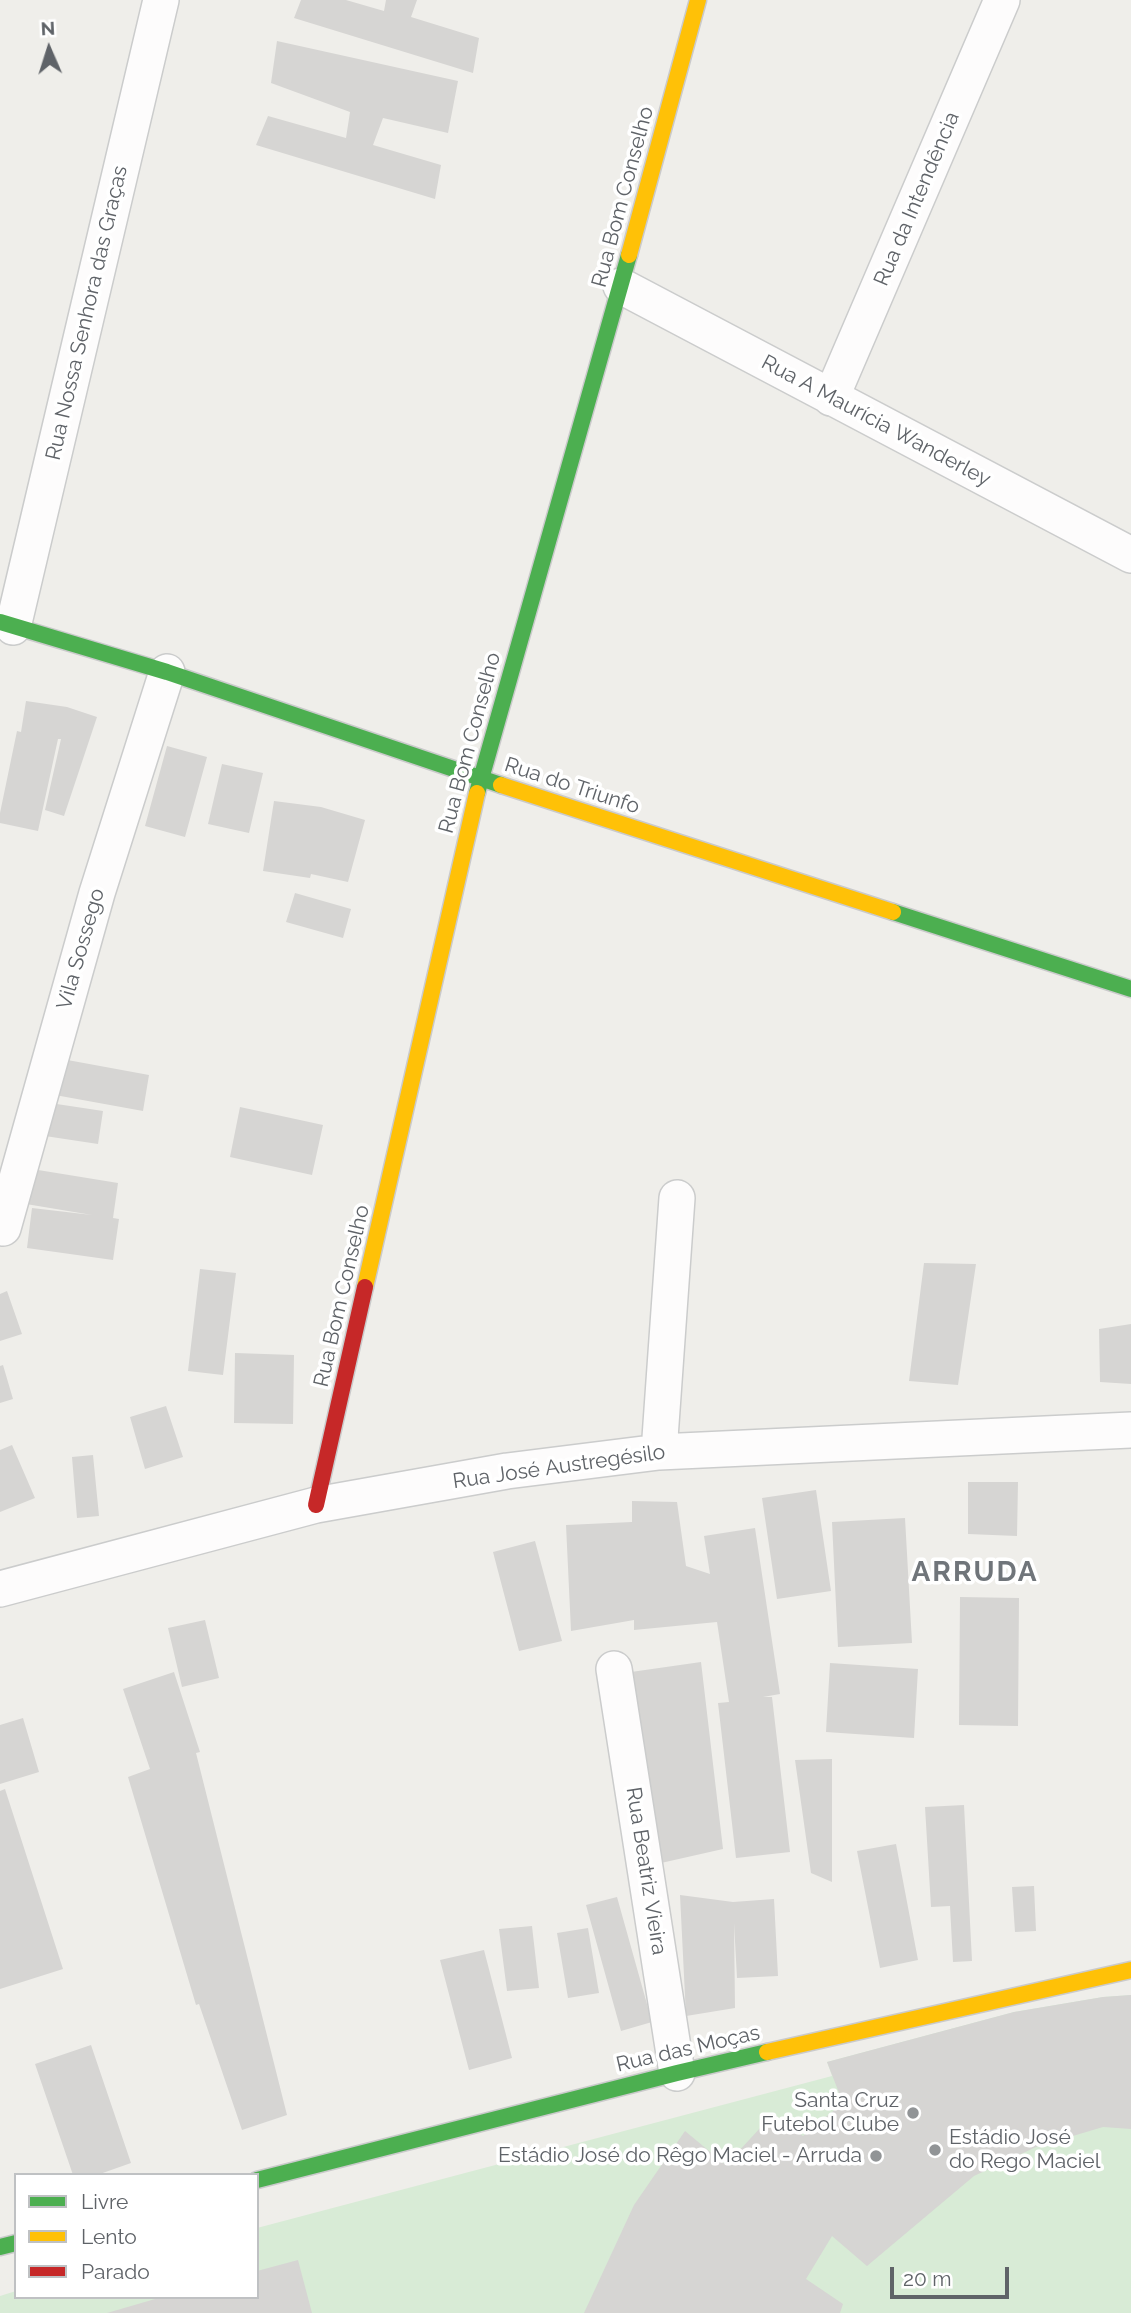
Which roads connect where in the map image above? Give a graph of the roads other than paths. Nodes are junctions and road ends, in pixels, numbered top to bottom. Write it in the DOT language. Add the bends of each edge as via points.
graph roads {
  1 [pos="161,0"];
  2 [pos="698,0"];
  3 [pos="1002,0"];
  4 [pos="621,286"];
  5 [pos="831,398"];
  6 [pos="1131,555"];
  7 [pos="6,624"];
  8 [pos="167,673"];
  9 [pos="480,778"];
  10 [pos="1131,989"];
  11 [pos="677,1198"];
  12 [pos="3,1228"];
  13 [pos="1131,1430"];
  14 [pos="659,1452"];
  15 [pos="316,1505"];
  16 [pos="0,1589"];
  17 [pos="614,1669"];
  18 [pos="1131,1970"];
  19 [pos="677,2073"];
  20 [pos="259,2179"];
  1 -- 7 [label="street, Rua Nossa Senhora das Graças"];
  2 -- 4 [label="street, Rua Bom Conselho"];
  3 -- 5 [label="street, Rua da Intendência"];
  4 -- 5 [label="street, Rua A Maurícia Wanderley"];
  4 -- 9 [label="street, Rua Bom Conselho"];
  5 -- 6 [label="street, Rua A Maurícia Wanderley"];
  7 -- 8 [label="street, Rua do Triunfo"];
  8 -- 9 [label="street, Rua do Triunfo"];
  8 -- 12 [label="street, Vila Sossego" via="97,893"];
  9 -- 10 [label="street, Rua do Triunfo"];
  9 -- 15 [label="street, Rua Bom Conselho"];
  11 -- 14 [label="street"];
  13 -- 14 [label="street, Rua José Austregésilo"];
  14 -- 15 [label="street, Rua José Austregésilo" via="507,1471"];
  15 -- 16 [label="street, Rua José Austregésilo"];
  17 -- 19 [label="street, Rua Beatriz Vieira"];
  18 -- 19 [label="street, Rua das Moças"];
  19 -- 20 [label="street, Rua das Moças"];
}
